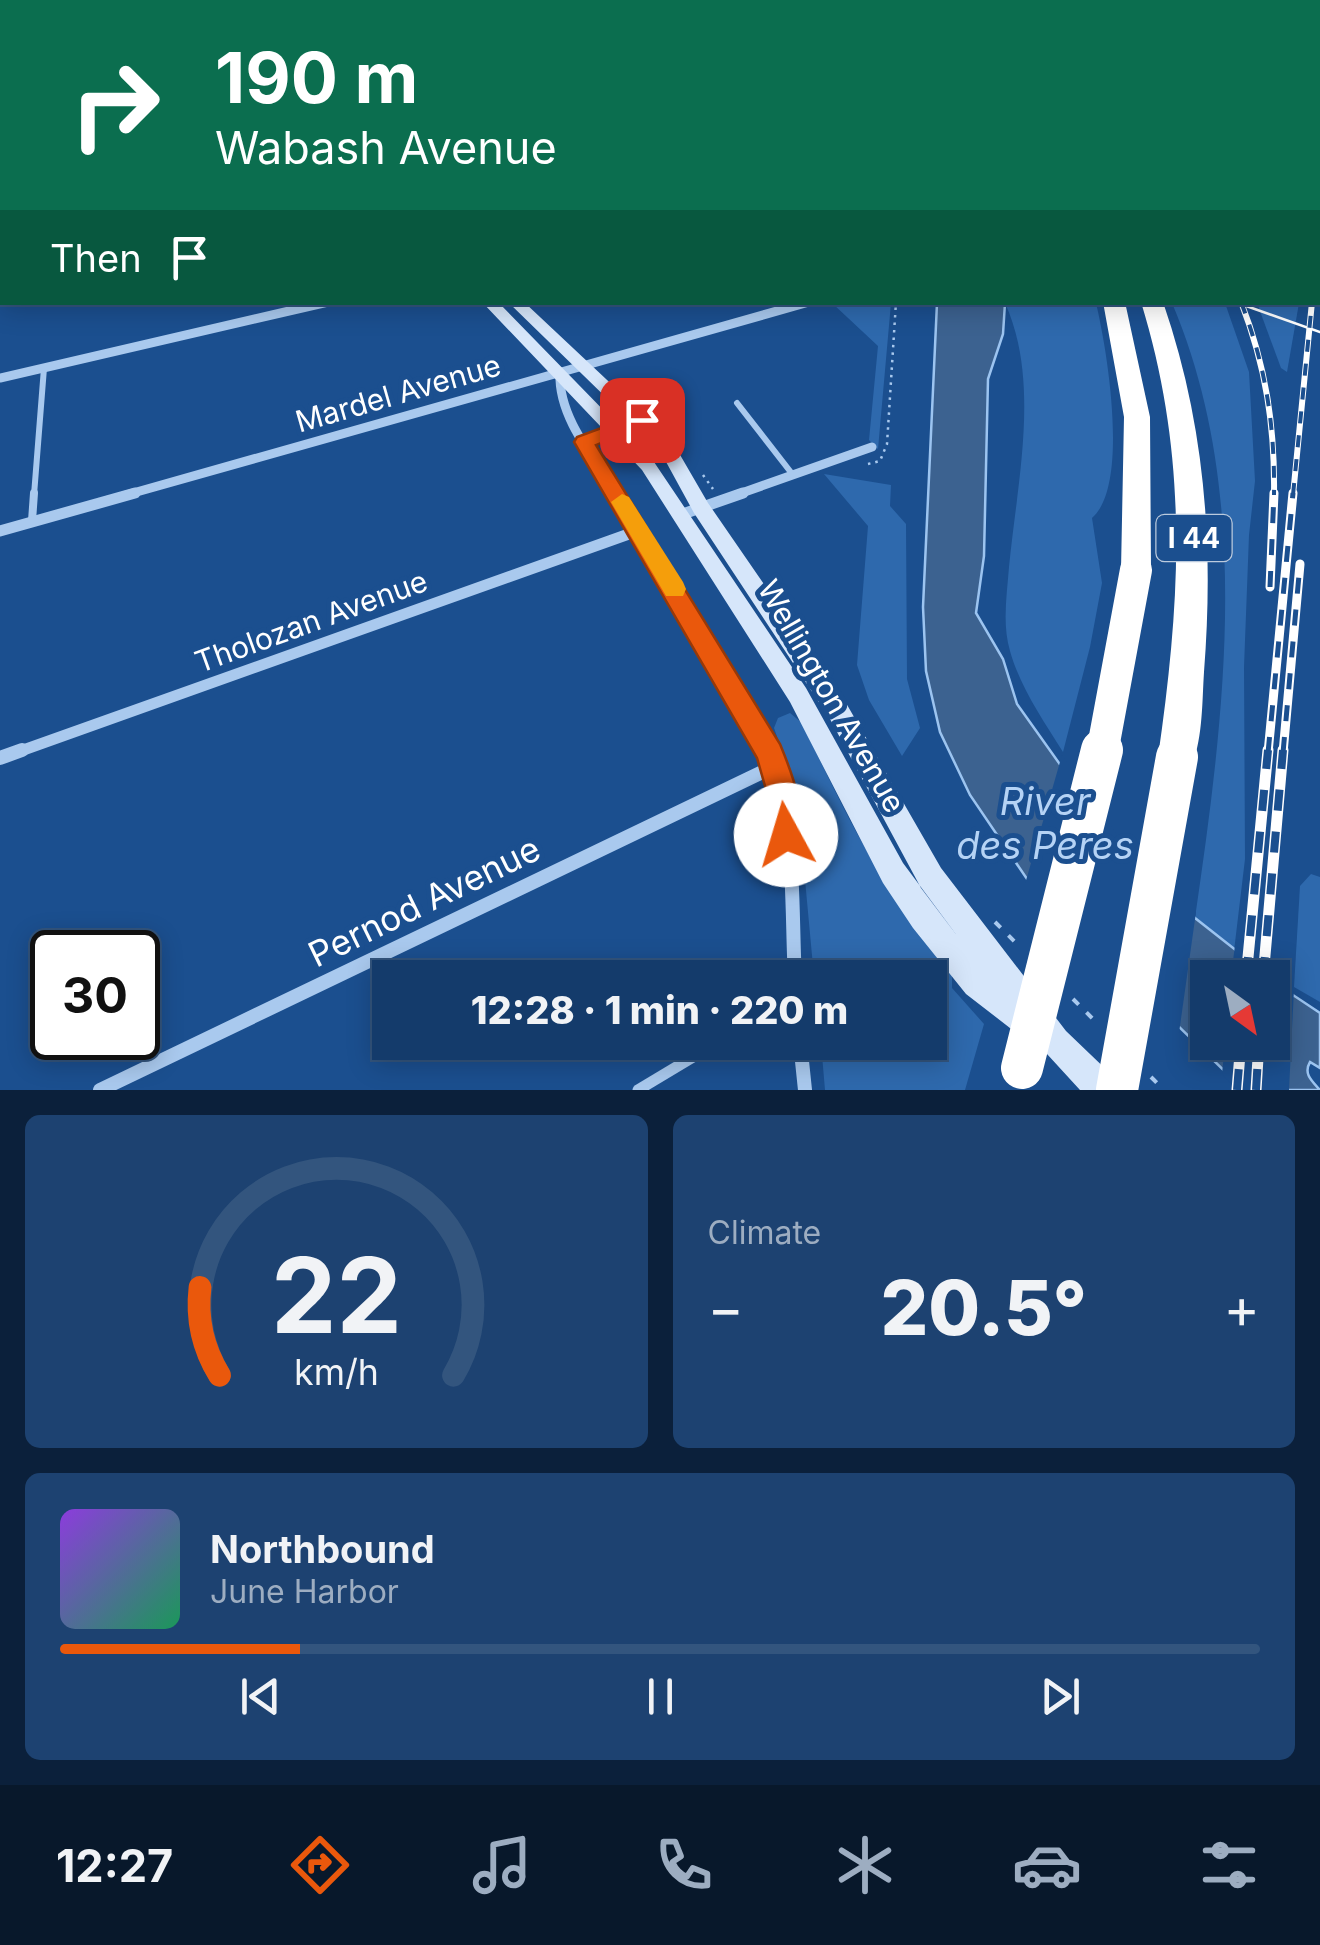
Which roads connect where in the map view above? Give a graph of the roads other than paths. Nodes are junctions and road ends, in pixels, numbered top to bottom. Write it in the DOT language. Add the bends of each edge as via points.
graph roads {
  1 [pos="315,305"];
  2 [pos="492,305"];
  3 [pos="518,305"];
  4 [pos="798,305"];
  5 [pos="1115,305"];
  6 [pos="1156,312"];
  7 [pos="583,366"];
  8 [pos="44,368"];
  9 [pos="560,373"];
  10 [pos="0,378"];
  11 [pos="737,403"];
  12 [pos="642,420"];
  13 [pos="616,430"];
  14 [pos="584,442"];
  15 [pos="872,447"];
  16 [pos="793,475"];
  17 [pos="690,511"];
  18 [pos="32,522"];
  19 [pos="0,530"];
  20 [pos="640,530"];
  21 [pos="0,758"];
  22 [pos="775,766"];
  23 [pos="794,960"];
  24 [pos="688,1060"];
  25 [pos="802,1060"];
  26 [pos="1032,1067"];
  27 [pos="100,1090"];
  28 [pos="638,1090"];
  29 [pos="805,1090"];
  30 [pos="1103,1090"];
  31 [pos="1117,1090"];
  1 -- 8 [label="street"];
  2 -- 9 [label="main road, Wellington Avenue"];
  3 -- 7 [label="main road, Wellington Avenue"];
  4 -- 7 [label="street, Mardel Avenue"];
  5 -- 26 [label="highway, I 44, bridge" via="1137,417 1136,570"];
  6 -- 31 [label="highway, I 44, bridge" via="1184,420 1194,527 1189,670"];
  7 -- 9 [label="street, Mardel Avenue"];
  7 -- 12 [label="main road, Wellington Avenue"];
  8 -- 10 [label="street"];
  8 -- 18 [label="lane"];
  9 -- 13 [label="main road, Wellington Avenue"];
  9 -- 14 [label="street" via="559,391"];
  9 -- 18 [label="street, Mardel Avenue"];
  11 -- 16 [label="lane"];
  12 -- 13 [label="street"];
  12 -- 17 [label="main road, Wellington Avenue" via="666,446"];
  13 -- 14 [label="street"];
  13 -- 17 [label="main road, Wellington Avenue"];
  14 -- 20 [label="street"];
  15 -- 16 [label="street"];
  16 -- 17 [label="street"];
  17 -- 26 [label="main road, Wellington Avenue" via="893,873"];
  18 -- 19 [label="street, Mardel Avenue"];
  20 -- 21 [label="street, Tholozan Avenue"];
  20 -- 22 [label="street"];
  22 -- 23 [label="street" via="784,800"];
  22 -- 27 [label="street, Pernod Avenue"];
  24 -- 28 [label="lane"];
  25 -- 29 [label="street"];
  26 -- 30 [label="main road, Wellington Avenue"];
}
